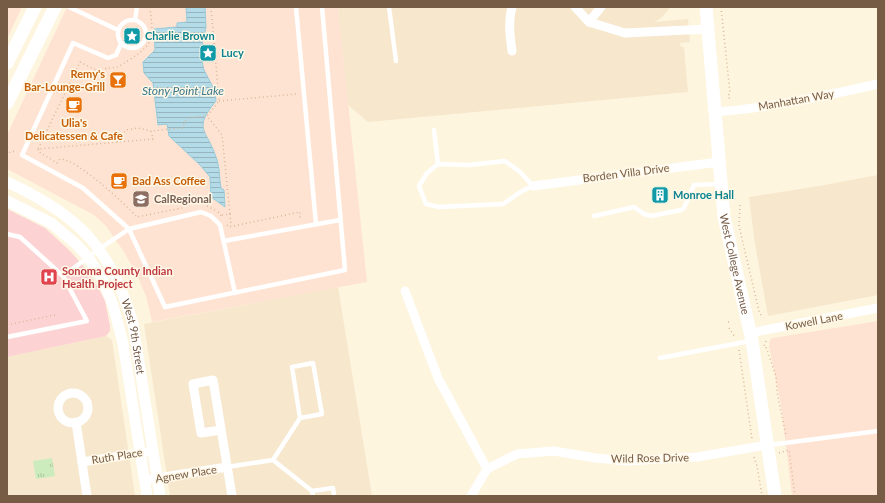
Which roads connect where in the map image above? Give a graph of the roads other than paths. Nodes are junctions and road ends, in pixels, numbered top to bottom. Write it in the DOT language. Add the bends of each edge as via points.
graph roads {
  1 [pos="35,7"];
  2 [pos="55,7"];
  3 [pos="69,7"];
  4 [pos="137,7"];
  5 [pos="296,7"];
  6 [pos="322,7"];
  7 [pos="390,7"];
  8 [pos="512,7"];
  9 [pos="575,7"];
  10 [pos="601,7"];
  11 [pos="706,7"];
  12 [pos="135,20"];
  13 [pos="589,22"];
  14 [pos="708,29"];
  15 [pos="118,30"];
  16 [pos="121,44"];
  17 [pos="512,51"];
  18 [pos="396,61"];
  19 [pos="7,63"];
  20 [pos="878,84"];
  21 [pos="7,104"];
  22 [pos="714,112"];
  23 [pos="434,130"];
  24 [pos="719,162"];
  25 [pos="438,164"];
  26 [pos="7,182"];
  27 [pos="721,184"];
  28 [pos="533,186"];
  29 [pos="7,201"];
  30 [pos="594,216"];
  31 [pos="340,220"];
  32 [pos="316,224"];
  33 [pos="129,230"];
  34 [pos="7,234"];
  35 [pos="224,241"];
  36 [pos="99,249"];
  37 [pos="88,257"];
  38 [pos="63,276"];
  39 [pos="405,291"];
  40 [pos="235,293"];
  41 [pos="878,308"];
  42 [pos="7,337"];
  43 [pos="751,337"];
  44 [pos="660,358"];
  45 [pos="300,418"];
  46 [pos="76,422"];
  47 [pos="221,430"];
  48 [pos="878,431"];
  49 [pos="767,445"];
  50 [pos="153,451"];
  51 [pos="140,453"];
  52 [pos="273,460"];
  53 [pos="82,462"];
  54 [pos="227,467"];
  55 [pos="488,469"];
  56 [pos="158,478"];
  57 [pos="145,480"];
  58 [pos="313,494"];
  59 [pos="87,496"];
  60 [pos="147,496"];
  61 [pos="160,496"];
  62 [pos="232,496"];
  63 [pos="334,496"];
  64 [pos="471,496"];
  65 [pos="775,496"];
  1 -- 19 [label="main road"];
  2 -- 21 [label="main road"];
  3 -- 15 [label="lane"];
  4 -- 12 [label="lane"];
  5 -- 32 [label="lane"];
  6 -- 31 [label="lane"];
  7 -- 18 [label="lane"];
  8 -- 17 [label="street"];
  9 -- 13 [label="street"];
  10 -- 13 [label="street"];
  11 -- 14 [label="main road, West College Avenue"];
  12 -- 15 [label="lane" via="122,23"];
  12 -- 16 [label="lane" via="143,26 145,40 139,47 134,48"];
  13 -- 14 [label="street" via="625,33"];
  14 -- 22 [label="main road, West College Avenue"];
  15 -- 16 [label="lane" via="117,36"];
  16 -- 33 [label="lane" via="116,55 108,58 73,43 22,155 83,188"];
  20 -- 22 [label="street, Manhattan Way" via="806,100"];
  22 -- 24 [label="main road, West College Avenue"];
  23 -- 25 [label="lane"];
  24 -- 27 [label="main road, West College Avenue"];
  24 -- 28 [label="street, Borden Villa Drive"];
  25 -- 28 [label="lane" via="469,165 505,161"];
  25 -- 28 [label="lane" via="426,173 419,186 426,204 439,208 503,204"];
  26 -- 36 [label="street, West 9th Street" via="54,207 76,223"];
  27 -- 30 [label="lane" via="694,185 684,208 679,211 650,216 634,207"];
  27 -- 43 [label="main road, West College Avenue" via="724,218"];
  29 -- 37 [label="street, West 9th Street" via="52,223"];
  31 -- 32 [label="lane"];
  31 -- 40 [label="lane" via="345,270"];
  32 -- 35 [label="lane"];
  33 -- 35 [label="lane" via="201,212 211,216 220,225"];
  33 -- 36 [label="lane"];
  33 -- 40 [label="lane" via="165,307"];
  34 -- 38 [label="lane" via="20,237"];
  35 -- 40 [label="lane"];
  36 -- 37 [label="lane"];
  36 -- 50 [label="street, West 9th Street" via="117,280 133,324"];
  37 -- 38 [label="lane"];
  37 -- 51 [label="street, West 9th Street" via="103,280 123,342"];
  38 -- 42 [label="lane" via="87,321"];
  39 -- 55 [label="street" via="438,378"];
  41 -- 43 [label="street, Kowell Lane"];
  43 -- 44 [label="lane" via="737,344"];
  43 -- 49 [label="main road, West College Avenue"];
  45 -- 45 [label="lane" via="322,414 313,363 292,367"];
  45 -- 52 [label="lane"];
  46 -- 53 [label="street, Ruth Place"];
  47 -- 47 [label="street, Agnew Place" via="213,380 193,384 201,433"];
  47 -- 54 [label="street, Agnew Place"];
  48 -- 49 [label="lane"];
  49 -- 55 [label="street, Wild Rose Drive" via="698,457 627,461 554,451 518,454"];
  49 -- 65 [label="main road, West College Avenue"];
  50 -- 51 [label="street, Ruth Place"];
  50 -- 56 [label="street, West 9th Street"];
  51 -- 53 [label="street, Ruth Place"];
  51 -- 57 [label="street, West 9th Street"];
  52 -- 54 [label="lane"];
  52 -- 58 [label="lane"];
  53 -- 59 [label="street, Ruth Place"];
  54 -- 56 [label="street, Agnew Place"];
  54 -- 62 [label="street, Agnew Place"];
  55 -- 64 [label="street"];
  56 -- 57 [label="street, Agnew Place"];
  56 -- 61 [label="street, West 9th Street"];
  57 -- 60 [label="street, West 9th Street"];
  58 -- 63 [label="lane" via="333,488"];
}
